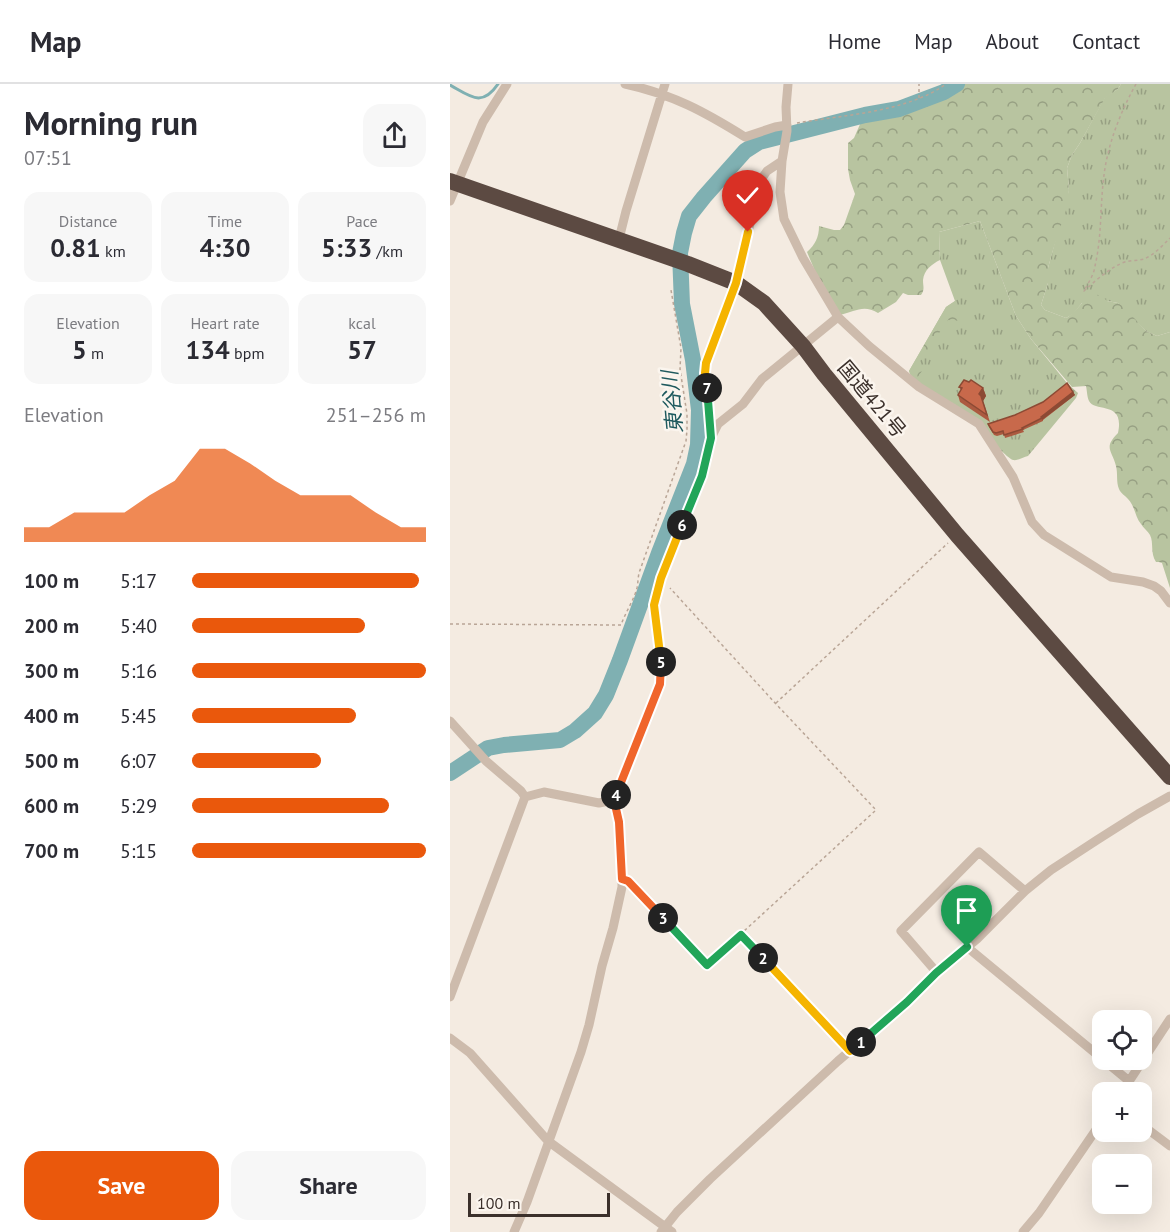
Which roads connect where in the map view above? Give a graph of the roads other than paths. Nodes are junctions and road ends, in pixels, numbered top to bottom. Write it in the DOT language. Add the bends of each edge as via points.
graph roads {
  1 [pos="507,84"];
  2 [pos="625,84"];
  3 [pos="788,84"];
  4 [pos="663,89"];
  5 [pos="787,128"];
  6 [pos="782,161"];
  7 [pos="454,182"];
  8 [pos="450,201"];
  9 [pos="619,239"];
  10 [pos="736,283"];
  11 [pos="838,317"];
  12 [pos="803,346"];
  13 [pos="1170,603"];
  14 [pos="450,721"];
  15 [pos="1170,777"];
  16 [pos="1170,796"];
  17 [pos="525,797"];
  18 [pos="614,800"];
  19 [pos="1025,891"];
  20 [pos="967,947"];
  21 [pos="936,973"];
  22 [pos="450,997"];
  23 [pos="1170,1019"];
  24 [pos="450,1038"];
  25 [pos="1129,1081"];
  26 [pos="1152,1132"];
  27 [pos="1092,1136"];
  28 [pos="548,1141"];
  29 [pos="1170,1146"];
  30 [pos="666,1230"];
  31 [pos="514,1232"];
  32 [pos="1023,1232"];
  1 -- 7 [label="street" via="483,122"];
  2 -- 4 [label="street"];
  3 -- 5 [label="street"];
  4 -- 5 [label="street" via="745,137 775,127"];
  4 -- 9 [label="street"];
  5 -- 6 [label="street"];
  6 -- 10 [label="street" via="760,181"];
  6 -- 11 [label="street" via="780,192 784,219"];
  7 -- 8 [label="street"];
  7 -- 9 [label="highway, 国道421号"];
  9 -- 10 [label="highway, 国道421号"];
  10 -- 12 [label="highway, 国道421号" via="764,303"];
  11 -- 12 [label="street"];
  11 -- 13 [label="street" via="919,387 979,424 1013,477 1032,522 1044,535 1111,577 1154,586"];
  12 -- 15 [label="highway, 国道421号" via="957,535"];
  12 -- 18 [label="street" via="762,379 744,404 718,424 711,438 702,476 654,605 660,684"];
  14 -- 17 [label="street"];
  16 -- 19 [label="street" via="1050,870"];
  17 -- 18 [label="street" via="544,792 599,803"];
  17 -- 22 [label="street"];
  18 -- 28 [label="street" via="622,879 613,928 589,1025"];
  19 -- 20 [label="street"];
  19 -- 21 [label="street" via="979,852 901,931"];
  20 -- 21 [label="street"];
  20 -- 25 [label="street"];
  21 -- 30 [label="street" via="710,1179 676,1212"];
  23 -- 25 [label="street"];
  24 -- 28 [label="street" via="470,1053"];
  26 -- 29 [label="street"];
  27 -- 32 [label="street"];
  28 -- 30 [label="street"];
  28 -- 31 [label="street"];
}
